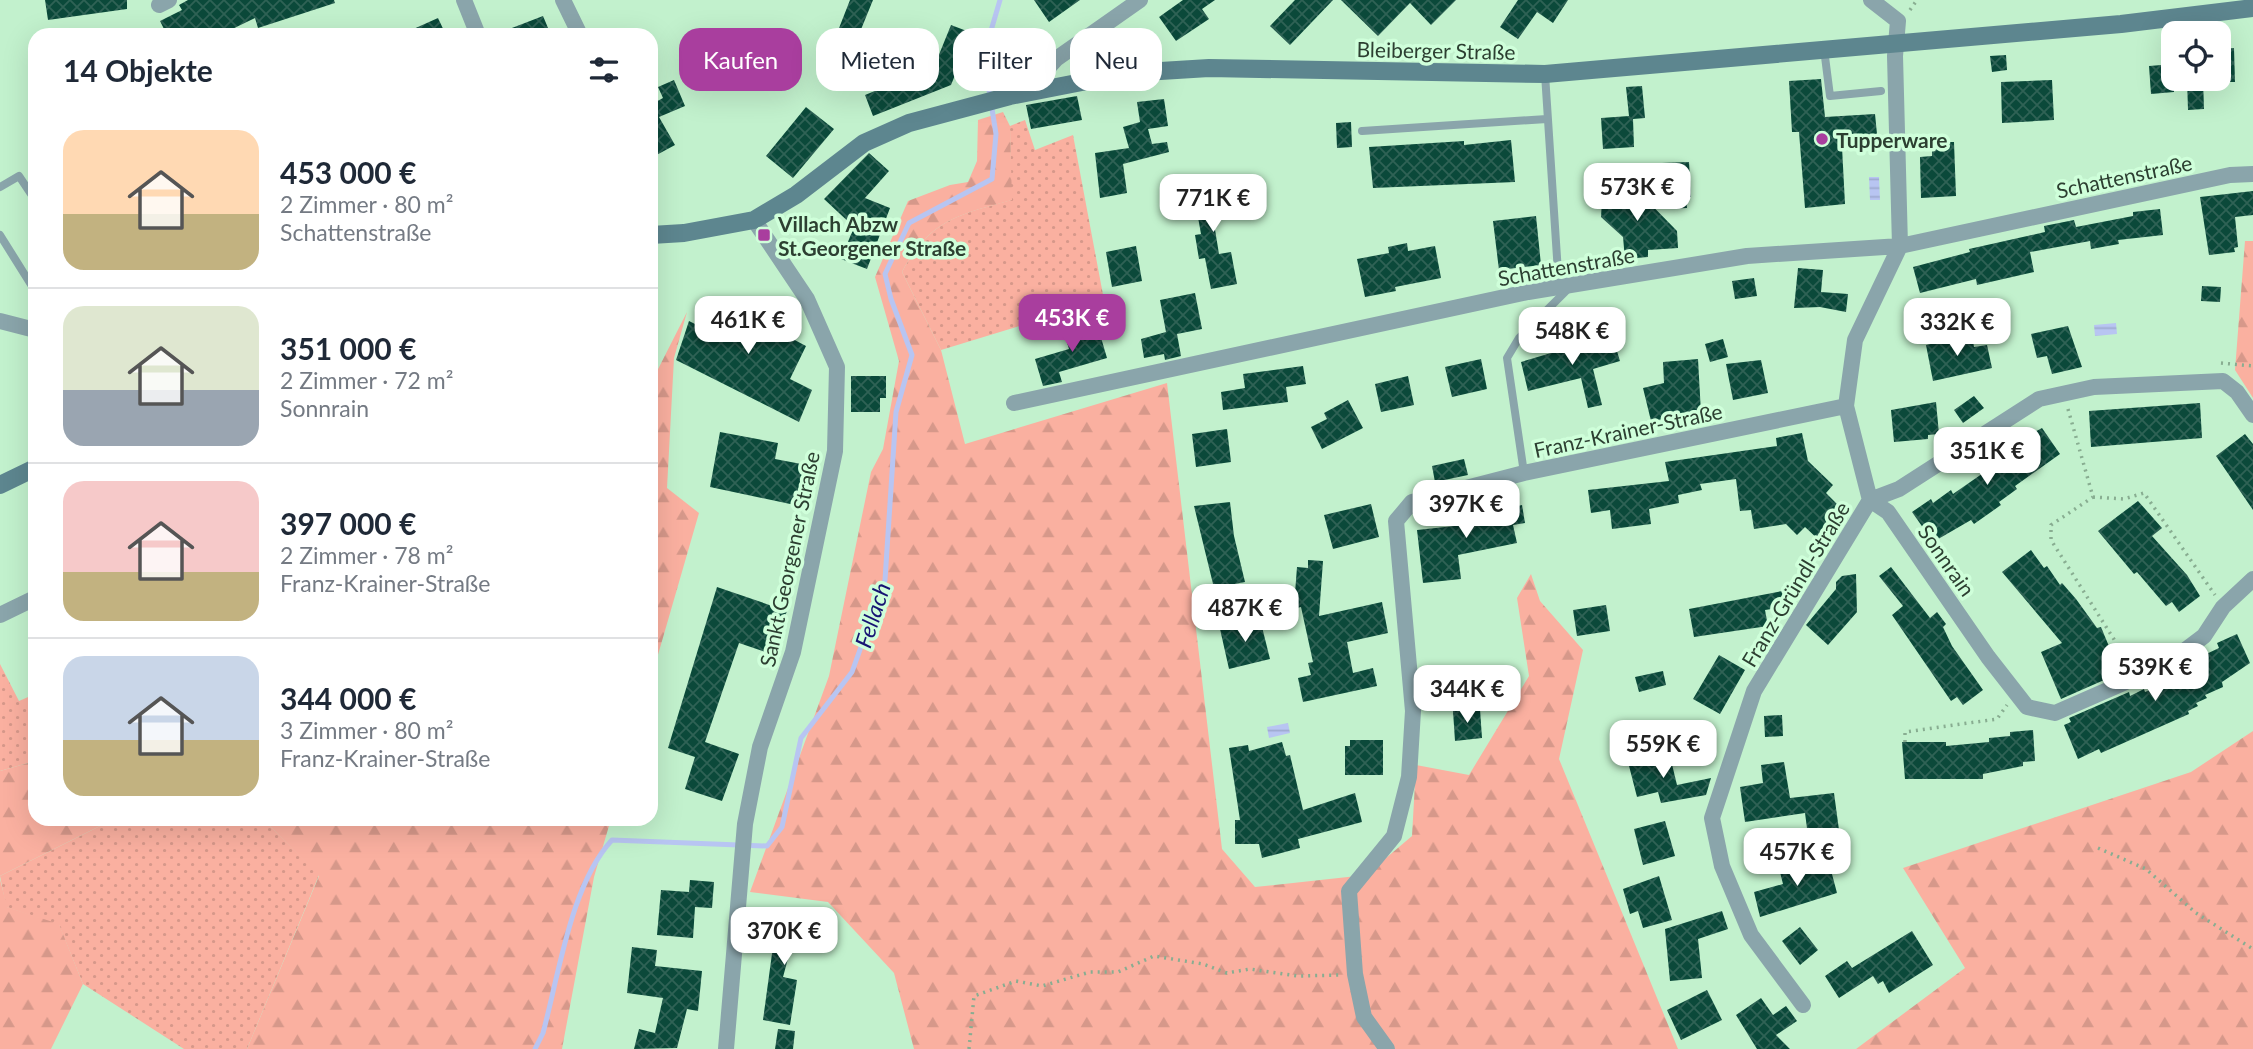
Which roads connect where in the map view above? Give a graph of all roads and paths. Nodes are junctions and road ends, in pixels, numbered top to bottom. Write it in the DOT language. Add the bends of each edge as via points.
graph roads {
  1 [pos="464,0"];
  2 [pos="563,0"];
  3 [pos="1871,0"];
  4 [pos="1130,3"];
  5 [pos="2253,8"];
  6 [pos="475,28"];
  7 [pos="577,28"];
  8 [pos="1899,41"];
  9 [pos="1824,49"];
  10 [pos="1545,74"];
  11 [pos="1881,91"];
  12 [pos="1017,94"];
  13 [pos="1548,119"];
  14 [pos="1362,131"];
  15 [pos="2253,174"];
  16 [pos="0,187"];
  17 [pos="28,190"];
  18 [pos="754,220"];
  19 [pos="0,235"];
  20 [pos="658,235"];
  21 [pos="1900,246"];
  22 [pos="28,279"];
  23 [pos="1565,287"];
  24 [pos="0,321"];
  25 [pos="28,328"];
  26 [pos="2063,393"];
  27 [pos="1014,403"];
  28 [pos="1846,406"];
  29 [pos="2253,415"];
  30 [pos="28,471"];
  31 [pos="1524,472"];
  32 [pos="0,485"];
  33 [pos="2093,497"];
  34 [pos="1870,500"];
  35 [pos="2253,579"];
  36 [pos="28,601"];
  37 [pos="2223,607"];
  38 [pos="0,615"];
  39 [pos="2138,677"];
  40 [pos="2014,689"];
  41 [pos="1905,742"];
  42 [pos="2098,848"];
  43 [pos="2253,949"];
  44 [pos="1355,974"];
  45 [pos="1803,1004"];
  46 [pos="726,1049"];
  47 [pos="970,1049"];
  48 [pos="1387,1049"];
  1 -- 6 [label="street"];
  2 -- 7 [label="street"];
  3 -- 8 [label="street" via="1898,21"];
  4 -- 12 [label="street"];
  5 -- 8 [label="main road, Bleiberger Straße"];
  8 -- 9 [label="main road, Bleiberger Straße"];
  8 -- 21 [label="street, Franz-Gründl-Straße" via="1895,56"];
  9 -- 10 [label="main road, Bleiberger Straße"];
  9 -- 11 [label="lane" via="1830,96"];
  10 -- 12 [label="main road, Bleiberger Straße" via="1165,68"];
  10 -- 13 [label="lane"];
  12 -- 18 [label="main road, Bleiberger Straße" via="909,123 864,143 796,195"];
  13 -- 14 [label="lane"];
  13 -- 23 [label="lane"];
  15 -- 21 [label="street, Schattenstraße" via="2230,175"];
  16 -- 17 [label="lane" via="19,176"];
  18 -- 20 [label="main road, Bleiberger Straße"];
  18 -- 46 [label="street, Sankt Georgener Straße" via="807,299 837,367 835,451 793,652 760,747 745,824"];
  19 -- 22 [label="lane"];
  21 -- 23 [label="street, Schattenstraße" via="1747,256"];
  21 -- 28 [label="street, Franz-Gründl-Straße" via="1855,340"];
  23 -- 27 [label="street, Schattenstraße"];
  23 -- 31 [label="lane" via="1518,338 1507,358"];
  24 -- 25 [label="street"];
  26 -- 29 [label="street" via="2094,387 2223,381"];
  26 -- 33 [label="path"];
  26 -- 34 [label="street" via="2039,399 1899,489"];
  28 -- 31 [label="street, Franz-Krainer-Straße"];
  28 -- 34 [label="street, Franz-Gründl-Straße"];
  30 -- 32 [label="main road"];
  31 -- 44 [label="street, Franz-Krainer-Straße" via="1412,502 1396,521 1413,711 1409,777 1394,836 1349,891"];
  33 -- 37 [label="path" via="2124,499 2144,493"];
  33 -- 39 [label="path" via="2051,525 2051,540"];
  34 -- 40 [label="street, Sonnrain" via="1888,512"];
  34 -- 45 [label="street, Franz-Gründl-Straße" via="1754,691 1712,818 1722,866 1751,935"];
  35 -- 37 [label="street, Sonnrain"];
  36 -- 38 [label="street"];
  37 -- 39 [label="street, Sonnrain" via="2204,636 2167,664"];
  39 -- 40 [label="street, Sonnrain" via="2055,713 2027,707"];
  40 -- 41 [label="path" via="1997,719 1905,732"];
  42 -- 43 [label="path" via="2146,869 2196,913"];
  44 -- 47 [label="path" via="1298,976 1250,969 1227,973 1154,956 1118,972 1090,972 1042,986 1016,981 974,996"];
  44 -- 48 [label="street, Franz-Krainer-Straße" via="1364,1017"];
}
